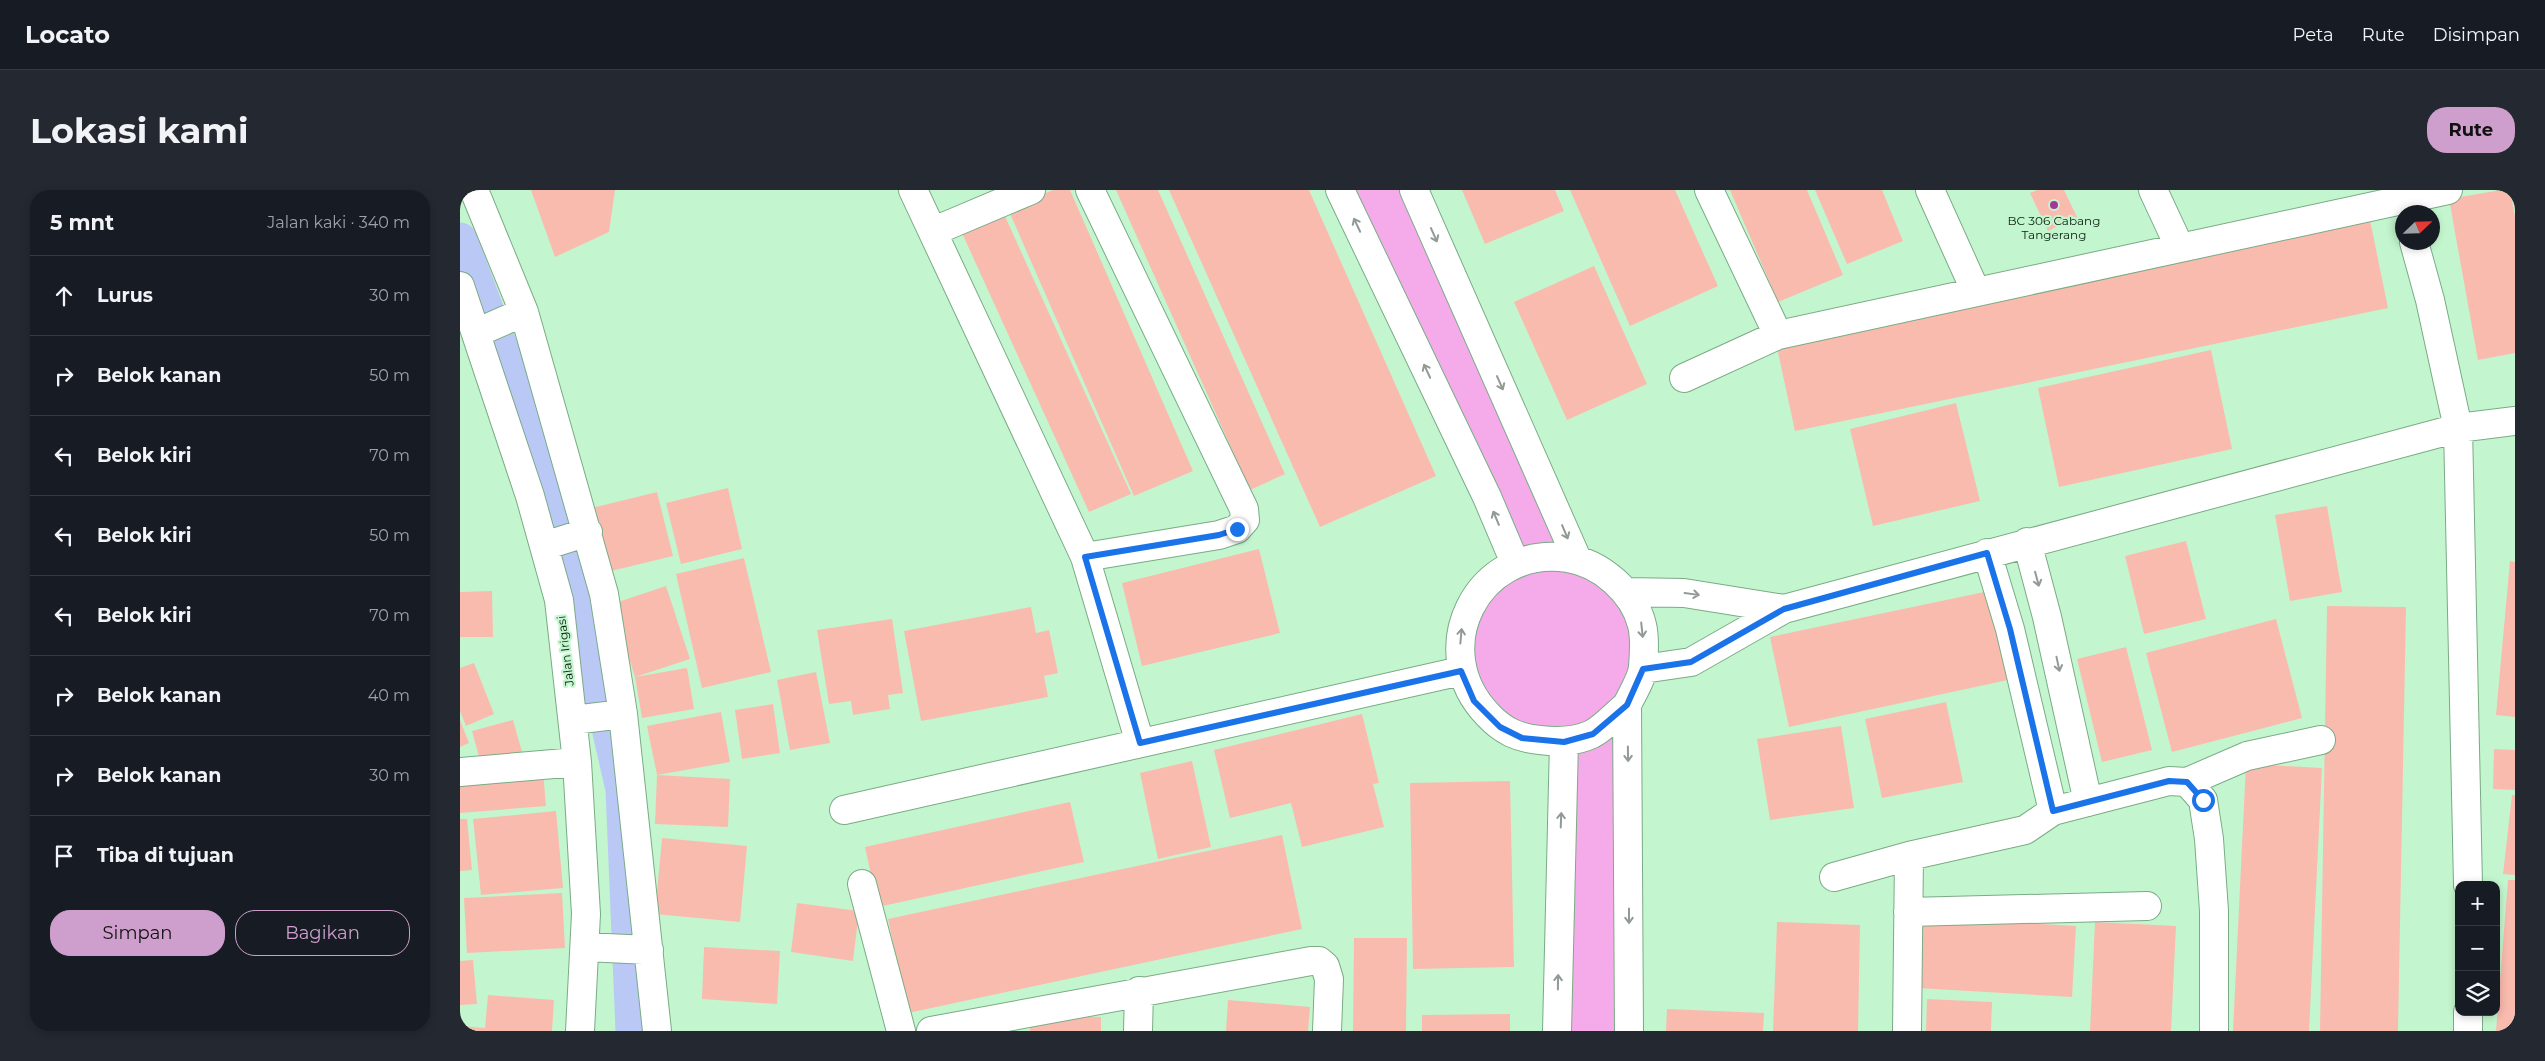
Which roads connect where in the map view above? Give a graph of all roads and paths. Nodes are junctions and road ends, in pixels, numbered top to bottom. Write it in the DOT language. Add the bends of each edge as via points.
graph roads {
  1 [pos="474,190"];
  2 [pos="913,190"];
  3 [pos="1031,190"];
  4 [pos="1090,190"];
  5 [pos="1340,190"];
  6 [pos="1414,190"];
  7 [pos="1709,190"];
  8 [pos="1930,190"];
  9 [pos="2153,190"];
  10 [pos="2448,190"];
  11 [pos="2401,201"];
  12 [pos="934,231"];
  13 [pos="2180,248"];
  14 [pos="2416,250"];
  15 [pos="460,286"];
  16 [pos="1976,292"];
  17 [pos="501,322"];
  18 [pos="1778,335"];
  19 [pos="1684,378"];
  20 [pos="2515,421"];
  21 [pos="2458,428"];
  22 [pos="565,539"];
  23 [pos="2027,542"];
  24 [pos="1987,553"];
  25 [pos="1085,557"];
  26 [pos="1577,560"];
  27 [pos="1515,563"];
  28 [pos="1625,592"];
  29 [pos="1784,609"];
  30 [pos="1643,669"];
  31 [pos="1461,671"];
  32 [pos="1627,705"];
  33 [pos="617,715"];
  34 [pos="578,719"];
  35 [pos="2321,740"];
  36 [pos="1564,742"];
  37 [pos="1140,743"];
  38 [pos="577,762"];
  39 [pos="463,769"];
  40 [pos="2187,782"];
  41 [pos="2088,802"];
  42 [pos="844,810"];
  43 [pos="2053,811"];
  44 [pos="1909,856"];
  45 [pos="1834,877"];
  46 [pos="2468,881"];
  47 [pos="862,884"];
  48 [pos="2146,906"];
  49 [pos="1908,912"];
  50 [pos="619,949"];
  51 [pos="1139,991"];
  52 [pos="2468,1016"];
  53 [pos="942,1030"];
  54 [pos="580,1031"];
  55 [pos="657,1031"];
  56 [pos="901,1031"];
  57 [pos="1138,1031"];
  58 [pos="1328,1031"];
  59 [pos="1557,1031"];
  60 [pos="1629,1031"];
  61 [pos="1906,1031"];
  62 [pos="2214,1031"];
  63 [pos="2468,1031"];
  1 -- 17 [label="street"];
  2 -- 12 [label="street"];
  3 -- 12 [label="street"];
  4 -- 25 [label="street" via="1244,509 1245,520 1237,529 1219,535"];
  27 -- 5 [label="street, one-way"];
  6 -- 26 [label="street, one-way"];
  7 -- 18 [label="street"];
  8 -- 16 [label="street"];
  9 -- 13 [label="street"];
  10 -- 11 [label="street"];
  11 -- 13 [label="street"];
  12 -- 25 [label="street"];
  13 -- 16 [label="street"];
  14 -- 21 [label="street"];
  15 -- 17 [label="street, Jalan Irigasi"];
  16 -- 18 [label="street"];
  17 -- 22 [label="street"];
  17 -- 22 [label="street, Jalan Irigasi" via="530,496"];
  18 -- 19 [label="street"];
  20 -- 21 [label="street"];
  21 -- 23 [label="street"];
  21 -- 46 [label="street"];
  22 -- 33 [label="street" via="604,594"];
  22 -- 34 [label="street, Jalan Irigasi" via="559,600"];
  23 -- 24 [label="street"];
  23 -- 41 [label="street, one-way" via="2048,617"];
  24 -- 29 [label="street"];
  24 -- 43 [label="street" via="2010,629"];
  25 -- 37 [label="street"];
  26 -- 27 [label="street" via="1553,556"];
  26 -- 28 [label="street" via="1603,572"];
  31 -- 27 [label="street, one-way" via="1460,634 1468,607 1487,582"];
  28 -- 29 [label="street, one-way" via="1684,593"];
  28 -- 30 [label="street, one-way" via="1642,627"];
  29 -- 30 [label="street" via="1691,662"];
  30 -- 32 [label="street"];
  31 -- 36 [label="street" via="1474,701 1500,727 1522,738"];
  31 -- 37 [label="street"];
  32 -- 36 [label="street" via="1593,734"];
  32 -- 60 [label="street, one-way"];
  33 -- 34 [label="street"];
  33 -- 50 [label="street"];
  34 -- 38 [label="street, Jalan Irigasi"];
  35 -- 40 [label="street" via="2247,756"];
  59 -- 36 [label="street, one-way"];
  37 -- 42 [label="street"];
  38 -- 39 [label="street"];
  38 -- 50 [label="street, Jalan Irigasi" via="586,914"];
  40 -- 41 [label="street" via="2169,781"];
  40 -- 62 [label="street" via="2203,800 2209,839 2214,911"];
  41 -- 43 [label="street"];
  43 -- 44 [label="street" via="2024,830"];
  44 -- 45 [label="street"];
  44 -- 49 [label="street"];
  47 -- 56 [label="street"];
  48 -- 49 [label="street"];
  49 -- 61 [label="street"];
  50 -- 54 [label="street, Jalan Irigasi"];
  50 -- 55 [label="street"];
  51 -- 53 [label="street"];
  51 -- 57 [label="street"];
  51 -- 58 [label="street" via="1319,961 1326,966 1328,979"];
  52 -- 63 [label="street"];
}
